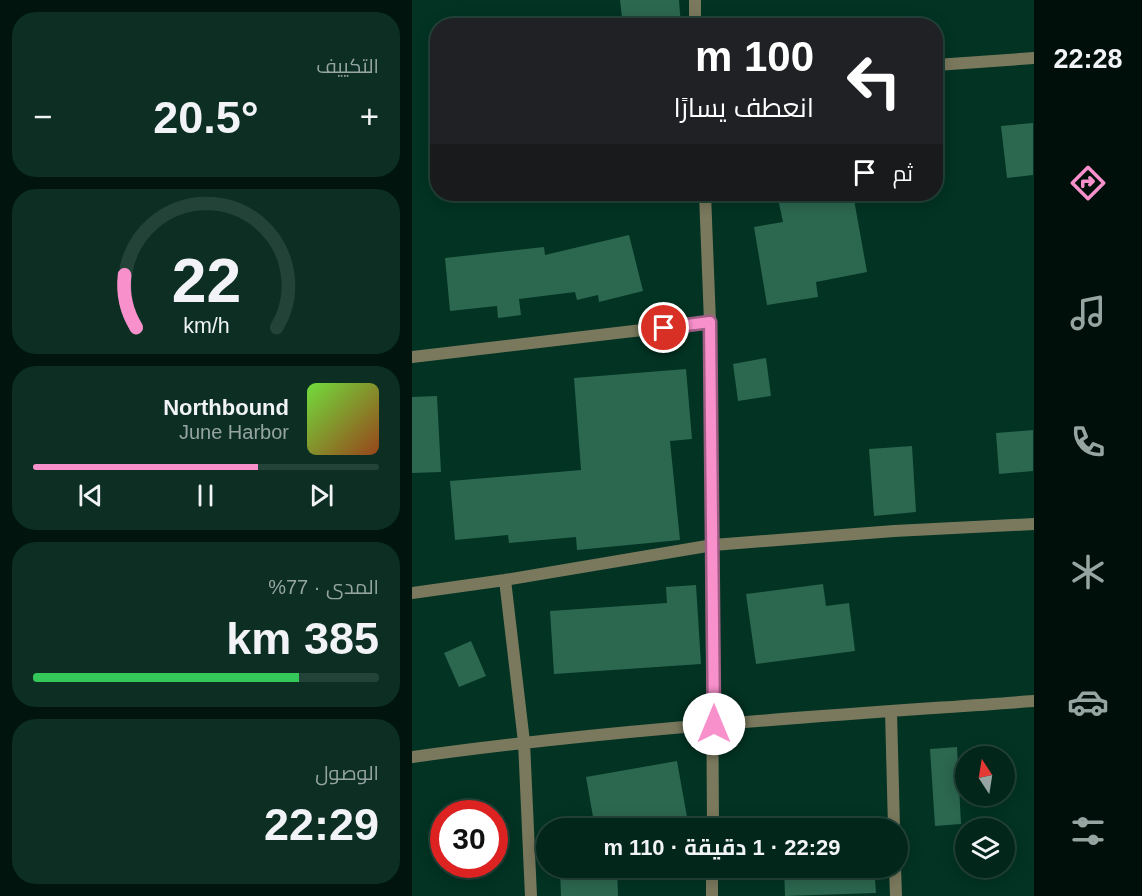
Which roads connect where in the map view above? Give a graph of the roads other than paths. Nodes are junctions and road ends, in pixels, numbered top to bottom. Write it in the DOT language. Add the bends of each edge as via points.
graph roads {
  1 [pos="695,0"];
  2 [pos="695,18"];
  3 [pos="1033,58"];
  4 [pos="943,64"];
  5 [pos="705,201"];
  6 [pos="710,322"];
  7 [pos="412,357"];
  8 [pos="1033,524"];
  9 [pos="713,545"];
  10 [pos="505,580"];
  11 [pos="412,593"];
  12 [pos="1033,701"];
  13 [pos="890,711"];
  14 [pos="714,724"];
  15 [pos="524,742"];
  16 [pos="412,757"];
  17 [pos="713,818"];
  18 [pos="894,818"];
  19 [pos="712,878"];
  20 [pos="895,878"];
  21 [pos="531,896"];
  22 [pos="712,896"];
  23 [pos="896,896"];
  1 -- 2 [label="street"];
  3 -- 4 [label="street"];
  5 -- 6 [label="street"];
  6 -- 7 [label="street"];
  6 -- 9 [label="street"];
  8 -- 9 [label="street"];
  9 -- 10 [label="street"];
  9 -- 14 [label="street"];
  10 -- 11 [label="street"];
  10 -- 15 [label="street"];
  12 -- 13 [label="street"];
  13 -- 14 [label="street"];
  13 -- 18 [label="street"];
  14 -- 15 [label="street"];
  14 -- 17 [label="street"];
  15 -- 16 [label="street"];
  15 -- 21 [label="street"];
  19 -- 22 [label="street"];
  20 -- 23 [label="street"];
}
